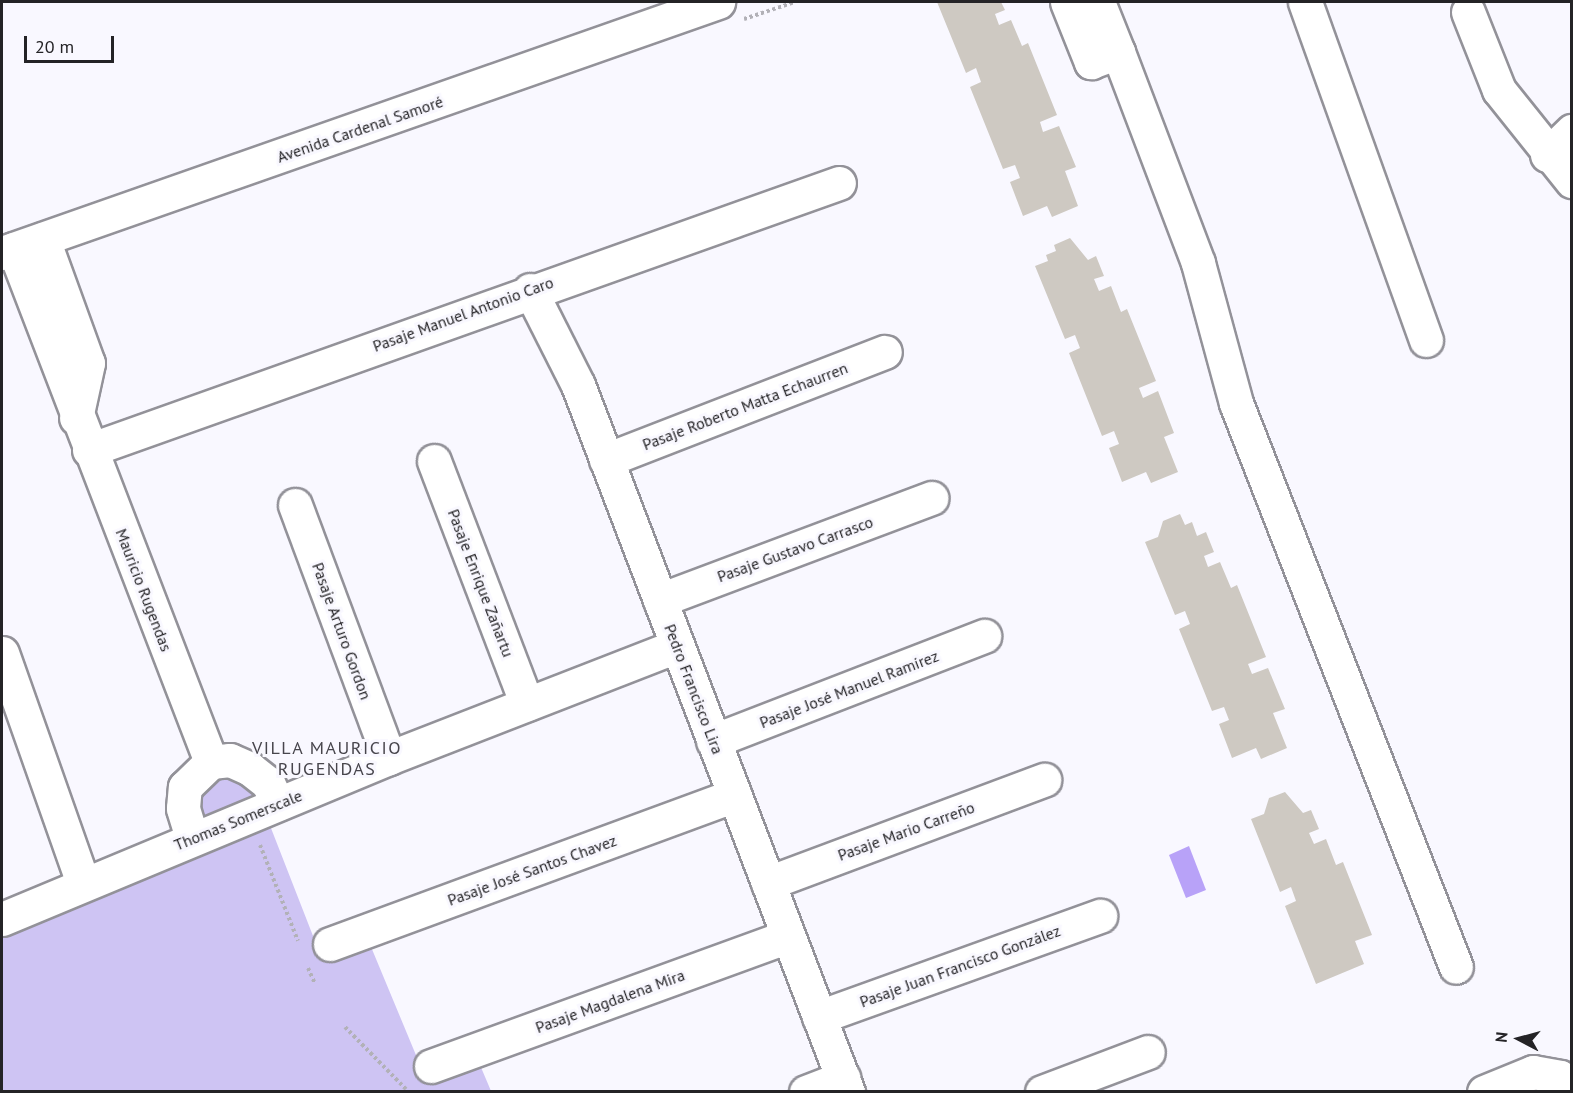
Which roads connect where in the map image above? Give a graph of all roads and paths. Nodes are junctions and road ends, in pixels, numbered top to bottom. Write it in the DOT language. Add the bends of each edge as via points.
graph roads {
  1 [pos="718,2"];
  2 [pos="1067,2"];
  3 [pos="1098,2"];
  4 [pos="1305,2"];
  5 [pos="1467,12"];
  6 [pos="1118,52"];
  7 [pos="1572,131"];
  8 [pos="1547,155"];
  9 [pos="1572,182"];
  10 [pos="839,183"];
  11 [pos="20,247"];
  12 [pos="530,290"];
  13 [pos="1426,340"];
  14 [pos="885,352"];
  15 [pos="89,450"];
  16 [pos="606,460"];
  17 [pos="434,461"];
  18 [pos="931,498"];
  19 [pos="295,505"];
  20 [pos="660,600"];
  21 [pos="984,636"];
  22 [pos="677,646"];
  23 [pos="2,653"];
  24 [pos="527,704"];
  25 [pos="713,741"];
  26 [pos="389,758"];
  27 [pos="211,762"];
  28 [pos="1044,780"];
  29 [pos="734,795"];
  30 [pos="264,809"];
  31 [pos="192,838"];
  32 [pos="83,883"];
  33 [pos="768,883"];
  34 [pos="1101,916"];
  35 [pos="2,919"];
  36 [pos="788,936"];
  37 [pos="313,953"];
  38 [pos="1456,967"];
  39 [pos="315,984"];
  40 [pos="819,1017"];
  41 [pos="345,1027"];
  42 [pos="1148,1052"];
  43 [pos="431,1066"];
  44 [pos="1566,1084"];
  45 [pos="845,1085"];
  46 [pos="409,1092"];
  47 [pos="806,1092"];
  48 [pos="1042,1092"];
  49 [pos="1484,1092"];
  1 -- 11 [label="street, Avenida Cardenal Samoré"];
  2 -- 6 [label="street" via="1091,62"];
  3 -- 6 [label="street"];
  4 -- 13 [label="street"];
  5 -- 8 [label="street" via="1499,90"];
  6 -- 38 [label="street" via="1198,263 1236,403"];
  7 -- 8 [label="street"];
  8 -- 9 [label="street"];
  10 -- 12 [label="street, Pasaje Manuel Antonio Caro"];
  11 -- 15 [label="street, Mauricio Rugendas" via="88,363 76,418"];
  12 -- 15 [label="street, Pasaje Manuel Antonio Caro"];
  12 -- 16 [label="street, Pedro Francisco Lira" via="578,385"];
  14 -- 16 [label="street, Pasaje Roberto Matta Echaurren"];
  15 -- 27 [label="street, Mauricio Rugendas"];
  16 -- 20 [label="street, Pedro Francisco Lira"];
  17 -- 24 [label="street, Pasaje Enrique Zañartu"];
  18 -- 20 [label="street, Pasaje Gustavo Carrasco"];
  19 -- 26 [label="street, Pasaje Arturo Gordon"];
  20 -- 22 [label="street, Pedro Francisco Lira"];
  21 -- 25 [label="street, Pasaje José Manuel Ramírez"];
  22 -- 24 [label="street, Thomas Somerscale"];
  22 -- 25 [label="street, Pedro Francisco Lira"];
  23 -- 32 [label="street"];
  24 -- 26 [label="street, Thomas Somerscale"];
  25 -- 29 [label="street, Pedro Francisco Lira"];
  26 -- 30 [label="street, Thomas Somerscale"];
  27 -- 30 [label="street" via="230,760 268,783"];
  27 -- 31 [label="street" via="185,787 183,808"];
  28 -- 33 [label="street, Pasaje Mario Carreño"];
  29 -- 33 [label="street, Pedro Francisco Lira"];
  29 -- 37 [label="street, Pasaje José Santos Chavez"];
  30 -- 31 [label="street, Thomas Somerscale"];
  30 -- 37 [label="path"];
  31 -- 32 [label="street, Thomas Somerscale"];
  32 -- 35 [label="street, Thomas Somerscale"];
  33 -- 36 [label="street, Pedro Francisco Lira"];
  34 -- 40 [label="street, Pasaje Juan Francisco González"];
  36 -- 40 [label="street, Pedro Francisco Lira"];
  36 -- 43 [label="street, Pasaje Magdalena Mira"];
  37 -- 39 [label="path"];
  40 -- 45 [label="street, Pedro Francisco Lira"];
  41 -- 46 [label="path"];
  42 -- 48 [label="street"];
  44 -- 49 [label="street" via="1533,1072"];
  45 -- 47 [label="street"];
}
